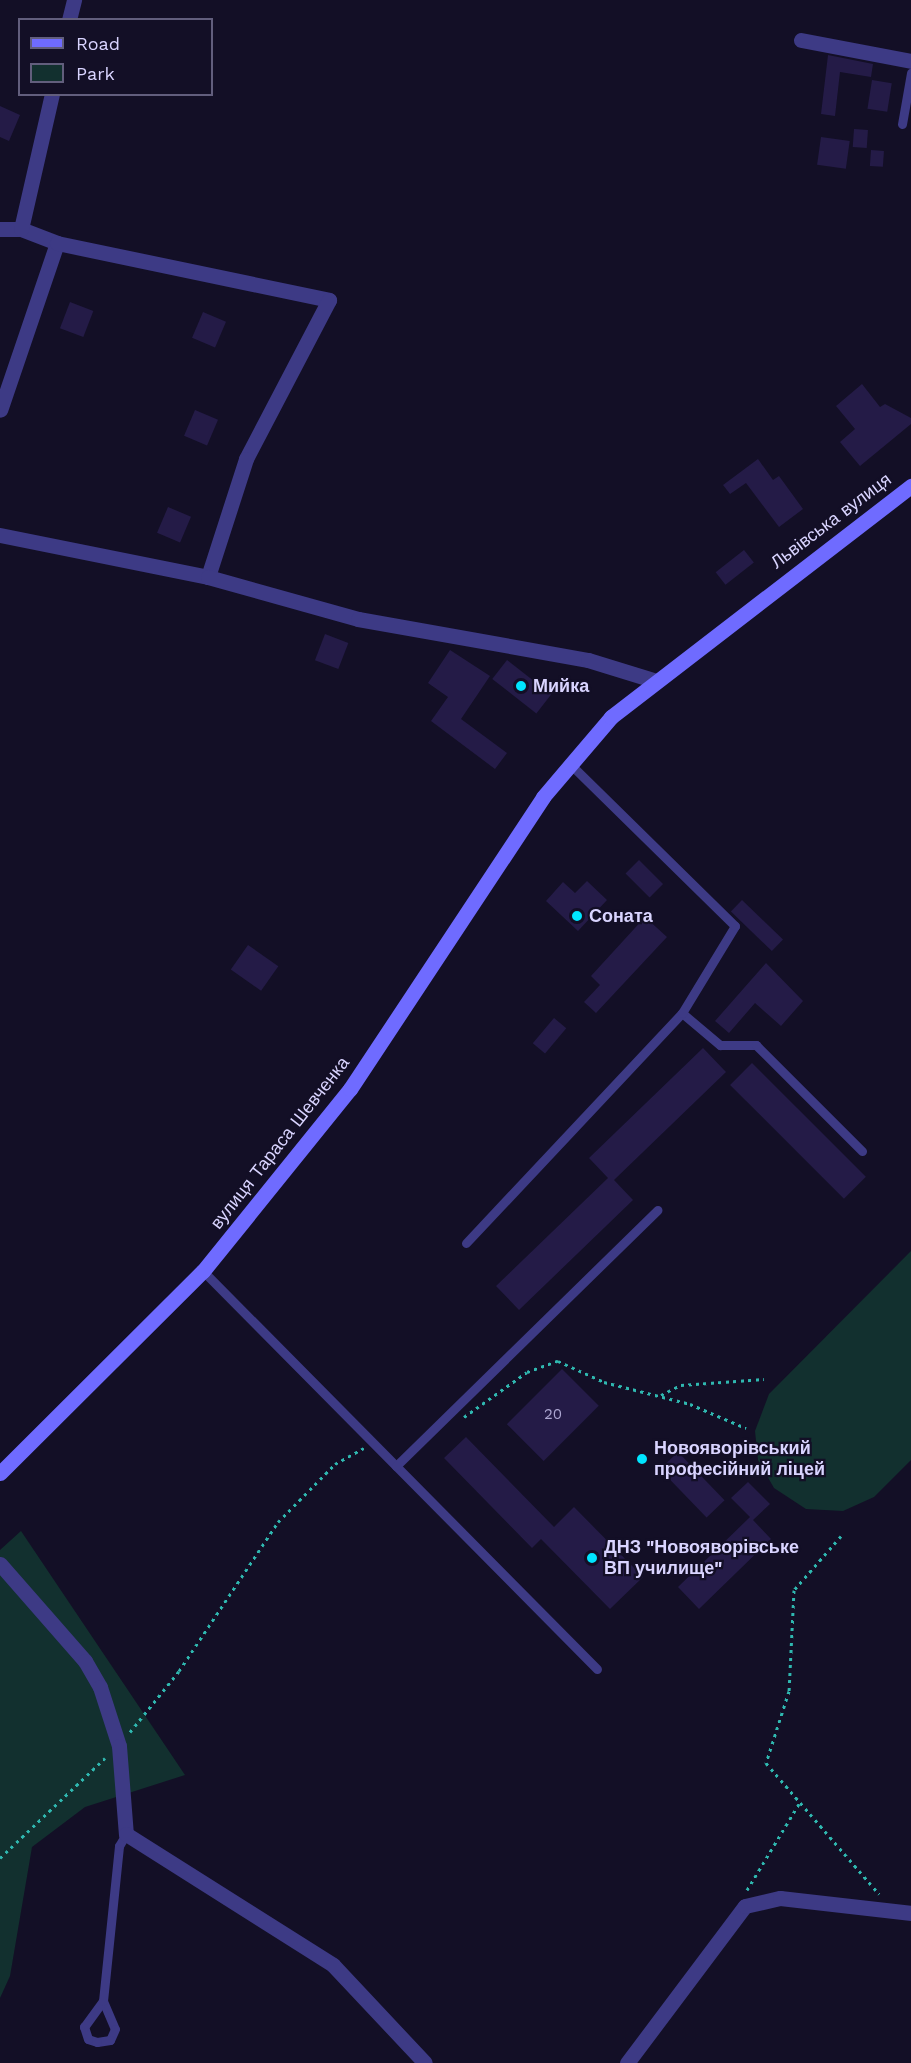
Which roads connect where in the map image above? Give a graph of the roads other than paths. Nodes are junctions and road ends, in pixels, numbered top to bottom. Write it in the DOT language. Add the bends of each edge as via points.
graph roads {
  1 [pos="74,0"];
  2 [pos="70,18"];
  3 [pos="801,40"];
  4 [pos="911,61"];
  5 [pos="911,73"];
  6 [pos="52,96"];
  7 [pos="902,124"];
  8 [pos="0,229"];
  9 [pos="21,229"];
  10 [pos="57,243"];
  11 [pos="0,410"];
  12 [pos="911,486"];
  13 [pos="0,535"];
  14 [pos="208,576"];
  15 [pos="653,680"];
  16 [pos="569,763"];
  17 [pos="682,1013"];
  18 [pos="862,1151"];
  19 [pos="657,1210"];
  20 [pos="466,1243"];
  21 [pos="203,1271"];
  22 [pos="396,1466"];
  23 [pos="0,1473"];
  24 [pos="0,1564"];
  25 [pos="597,1669"];
  26 [pos="126,1834"];
  27 [pos="911,1913"];
  28 [pos="103,2001"];
  29 [pos="425,2063"];
  30 [pos="627,2063"];
  1 -- 2 [label="street"];
  3 -- 4 [label="street"];
  5 -- 7 [label="lane"];
  6 -- 9 [label="street"];
  8 -- 9 [label="street"];
  9 -- 10 [label="street"];
  10 -- 11 [label="street"];
  10 -- 14 [label="street" via="329,300 246,459"];
  12 -- 15 [label="street, Львівська вулиця"];
  13 -- 14 [label="street"];
  14 -- 15 [label="street" via="358,620 588,660"];
  15 -- 16 [label="street, вулиця Тараса Шевченка"];
  16 -- 17 [label="lane" via="735,926"];
  16 -- 21 [label="street, вулиця Тараса Шевченка" via="350,1089"];
  17 -- 18 [label="lane" via="720,1046 756,1046"];
  17 -- 20 [label="lane"];
  19 -- 22 [label="lane"];
  21 -- 22 [label="lane"];
  21 -- 23 [label="street, вулиця Тараса Шевченка"];
  22 -- 25 [label="lane"];
  24 -- 26 [label="street" via="86,1661 100,1687 119,1746"];
  26 -- 28 [label="lane" via="120,1846"];
  26 -- 29 [label="street" via="333,1965"];
  27 -- 30 [label="street" via="780,1898 745,1906"];
}
